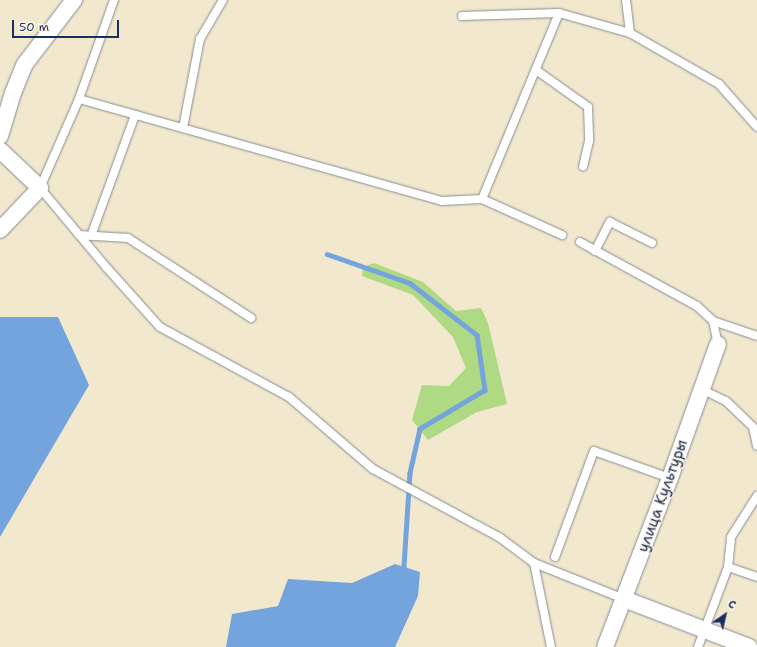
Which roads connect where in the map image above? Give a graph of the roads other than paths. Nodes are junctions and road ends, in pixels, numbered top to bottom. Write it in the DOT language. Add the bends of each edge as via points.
graph roads {
  1 [pos="74,0"];
  2 [pos="114,0"];
  3 [pos="222,0"];
  4 [pos="626,0"];
  5 [pos="559,13"];
  6 [pos="462,16"];
  7 [pos="630,33"];
  8 [pos="536,70"];
  9 [pos="79,99"];
  10 [pos="135,115"];
  11 [pos="757,127"];
  12 [pos="183,128"];
  13 [pos="0,136"];
  14 [pos="0,150"];
  15 [pos="583,166"];
  16 [pos="40,188"];
  17 [pos="482,199"];
  18 [pos="0,230"];
  19 [pos="80,235"];
  20 [pos="562,235"];
  21 [pos="91,236"];
  22 [pos="580,242"];
  23 [pos="652,244"];
  24 [pos="595,250"];
  25 [pos="252,318"];
  26 [pos="713,321"];
  27 [pos="757,336"];
  28 [pos="718,344"];
  29 [pos="701,389"];
  30 [pos="757,446"];
  31 [pos="670,478"];
  32 [pos="757,496"];
  33 [pos="555,558"];
  34 [pos="534,563"];
  35 [pos="728,567"];
  36 [pos="757,577"];
  37 [pos="624,599"];
  38 [pos="704,629"];
  39 [pos="552,647"];
  40 [pos="605,647"];
  41 [pos="698,647"];
  42 [pos="749,647"];
  1 -- 13 [label="street" via="25,64 12,93"];
  2 -- 9 [label="lane"];
  3 -- 12 [label="lane" via="200,39"];
  4 -- 7 [label="lane"];
  5 -- 6 [label="lane"];
  5 -- 7 [label="lane"];
  5 -- 8 [label="lane"];
  7 -- 11 [label="lane" via="719,84"];
  8 -- 15 [label="lane" via="588,107 589,142"];
  8 -- 17 [label="lane"];
  9 -- 10 [label="lane"];
  9 -- 16 [label="lane"];
  10 -- 12 [label="lane"];
  10 -- 21 [label="lane"];
  12 -- 17 [label="lane" via="442,201"];
  14 -- 16 [label="street"];
  16 -- 18 [label="street"];
  16 -- 19 [label="lane"];
  17 -- 20 [label="lane"];
  19 -- 21 [label="lane"];
  19 -- 34 [label="lane" via="160,327 289,396 373,469 499,537"];
  21 -- 25 [label="lane" via="128,238"];
  22 -- 24 [label="lane"];
  23 -- 24 [label="lane" via="610,222"];
  24 -- 26 [label="lane" via="697,306"];
  26 -- 27 [label="lane"];
  26 -- 28 [label="lane"];
  28 -- 29 [label="street, улица Культуры"];
  29 -- 30 [label="lane" via="726,401 753,427"];
  29 -- 31 [label="street, улица Культуры"];
  31 -- 33 [label="lane" via="594,451"];
  31 -- 37 [label="street, улица Культуры"];
  32 -- 35 [label="lane" via="731,537"];
  34 -- 37 [label="lane"];
  34 -- 39 [label="lane"];
  35 -- 36 [label="lane"];
  35 -- 38 [label="lane"];
  37 -- 38 [label="street"];
  37 -- 40 [label="street, улица Культуры"];
  38 -- 41 [label="lane"];
  38 -- 42 [label="street"];
}
